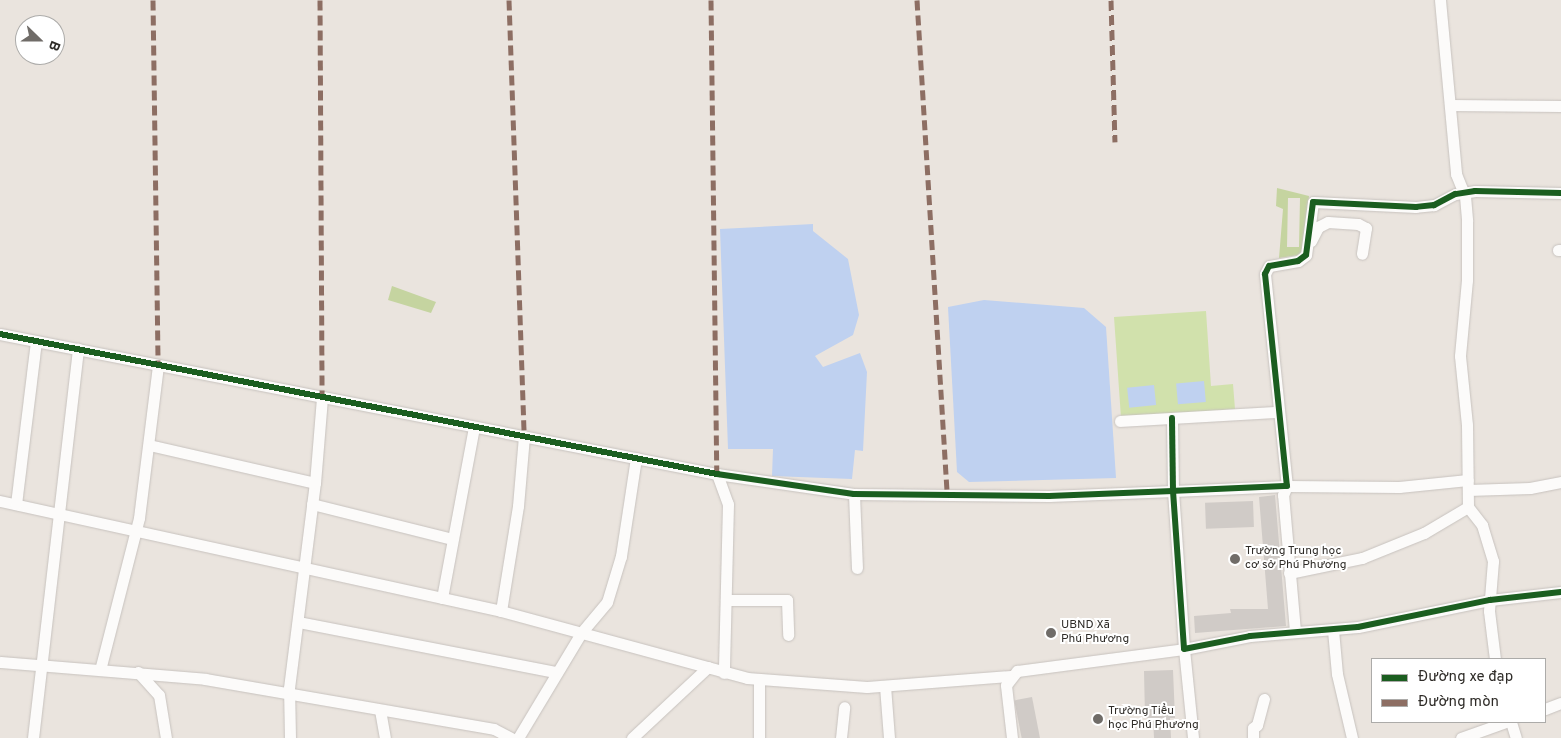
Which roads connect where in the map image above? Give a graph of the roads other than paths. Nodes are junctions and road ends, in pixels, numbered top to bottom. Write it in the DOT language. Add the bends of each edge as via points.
graph roads {
  1 [pos="1440,0"];
  2 [pos="1450,105"];
  3 [pos="1561,106"];
  4 [pos="1463,193"];
  5 [pos="1561,193"];
  6 [pos="1309,247"];
  7 [pos="1362,254"];
  8 [pos="0,334"];
  9 [pos="36,341"];
  10 [pos="78,349"];
  11 [pos="158,365"];
  12 [pos="322,397"];
  13 [pos="1278,412"];
  14 [pos="1172,418"];
  15 [pos="1120,421"];
  16 [pos="474,427"];
  17 [pos="524,436"];
  18 [pos="149,444"];
  19 [pos="636,458"];
  20 [pos="717,474"];
  21 [pos="1561,482"];
  22 [pos="316,483"];
  23 [pos="1468,485"];
  24 [pos="1287,486"];
  25 [pos="1173,492"];
  26 [pos="854,494"];
  27 [pos="0,501"];
  28 [pos="16,504"];
  29 [pos="312,504"];
  30 [pos="1468,507"];
  31 [pos="61,514"];
  32 [pos="135,530"];
  33 [pos="452,538"];
  34 [pos="304,567"];
  35 [pos="857,568"];
  36 [pos="1289,574"];
  37 [pos="1561,592"];
  38 [pos="442,598"];
  39 [pos="726,600"];
  40 [pos="1490,600"];
  41 [pos="501,611"];
  42 [pos="298,622"];
  43 [pos="1333,630"];
  44 [pos="1296,631"];
  45 [pos="581,633"];
  46 [pos="788,634"];
  47 [pos="1184,649"];
  48 [pos="1495,658"];
  49 [pos="0,662"];
  50 [pos="42,667"];
  51 [pos="708,667"];
  52 [pos="100,670"];
  53 [pos="138,672"];
  54 [pos="556,672"];
  55 [pos="724,673"];
  56 [pos="1011,676"];
  57 [pos="759,680"];
  58 [pos="885,686"];
  59 [pos="290,695"];
  60 [pos="1264,699"];
  61 [pos="1561,703"];
  62 [pos="844,707"];
  63 [pos="1546,709"];
  64 [pos="380,710"];
  65 [pos="1503,723"];
  66 [pos="1511,723"];
  67 [pos="33,738"];
  68 [pos="166,738"];
  69 [pos="290,738"];
  70 [pos="385,738"];
  71 [pos="511,738"];
  72 [pos="518,738"];
  73 [pos="632,738"];
  74 [pos="759,738"];
  75 [pos="841,738"];
  76 [pos="889,738"];
  77 [pos="1012,738"];
  78 [pos="1193,738"];
  79 [pos="1253,738"];
  80 [pos="1352,738"];
  81 [pos="1460,738"];
  82 [pos="1516,738"];
  1 -- 2 [label="street"];
  2 -- 3 [label="street"];
  2 -- 4 [label="street" via="1456,174"];
  4 -- 5 [label="street"];
  4 -- 6 [label="street" via="1434,205 1416,207 1313,202"];
  4 -- 23 [label="street" via="1467,221 1467,280 1460,356 1467,425"];
  6 -- 7 [label="street" via="1318,227 1328,222 1352,222 1366,228"];
  6 -- 13 [label="street" via="1303,259 1273,264 1266,270"];
  8 -- 9 [label="street"];
  9 -- 10 [label="street"];
  9 -- 28 [label="street"];
  10 -- 11 [label="street"];
  10 -- 31 [label="street"];
  11 -- 12 [label="street"];
  11 -- 18 [label="street"];
  12 -- 16 [label="street"];
  12 -- 22 [label="street"];
  13 -- 14 [label="street"];
  13 -- 24 [label="street"];
  14 -- 15 [label="street"];
  14 -- 25 [label="street"];
  16 -- 17 [label="street"];
  16 -- 33 [label="street"];
  17 -- 19 [label="street"];
  17 -- 41 [label="street" via="518,506"];
  18 -- 22 [label="street"];
  18 -- 32 [label="street"];
  19 -- 20 [label="street"];
  19 -- 45 [label="street" via="630,510 612,590 607,602"];
  20 -- 26 [label="street"];
  20 -- 39 [label="street" via="728,504"];
  21 -- 23 [label="street" via="1530,488"];
  22 -- 29 [label="street"];
  23 -- 24 [label="street"];
  23 -- 30 [label="street"];
  24 -- 25 [label="street"];
  24 -- 36 [label="street" via="1283,495"];
  25 -- 26 [label="street" via="1049,496"];
  25 -- 47 [label="street"];
  26 -- 35 [label="street"];
  27 -- 28 [label="street"];
  28 -- 31 [label="street"];
  29 -- 33 [label="street"];
  29 -- 34 [label="street"];
  30 -- 36 [label="street" via="1424,533 1362,558"];
  30 -- 40 [label="street" via="1482,526 1493,561"];
  31 -- 32 [label="street"];
  31 -- 50 [label="street"];
  32 -- 34 [label="street"];
  32 -- 52 [label="street"];
  33 -- 38 [label="street"];
  34 -- 38 [label="street"];
  34 -- 42 [label="street"];
  36 -- 44 [label="street"];
  37 -- 40 [label="street"];
  38 -- 41 [label="street"];
  39 -- 46 [label="street" via="787,600"];
  39 -- 55 [label="street"];
  40 -- 43 [label="street"];
  40 -- 48 [label="street"];
  41 -- 45 [label="street"];
  42 -- 54 [label="street"];
  42 -- 59 [label="street"];
  43 -- 44 [label="street"];
  43 -- 80 [label="street" via="1337,674"];
  44 -- 47 [label="street"];
  45 -- 51 [label="street"];
  45 -- 54 [label="street"];
  47 -- 56 [label="street" via="1016,671"];
  47 -- 78 [label="street"];
  49 -- 50 [label="street"];
  50 -- 52 [label="street"];
  50 -- 67 [label="street"];
  51 -- 55 [label="street"];
  51 -- 73 [label="street"];
  52 -- 53 [label="street"];
  53 -- 59 [label="street" via="205,679"];
  53 -- 68 [label="street" via="159,695"];
  54 -- 72 [label="street"];
  55 -- 57 [label="street"];
  56 -- 58 [label="street"];
  56 -- 77 [label="street" via="1006,685"];
  57 -- 58 [label="street"];
  57 -- 74 [label="street"];
  58 -- 76 [label="street"];
  59 -- 64 [label="street"];
  59 -- 69 [label="street"];
  60 -- 79 [label="street" via="1257,725 1252,728"];
  61 -- 63 [label="street"];
  62 -- 75 [label="street"];
  64 -- 70 [label="street"];
  64 -- 71 [label="street" via="494,730"];
  65 -- 81 [label="street"];
  66 -- 82 [label="street"];
}
